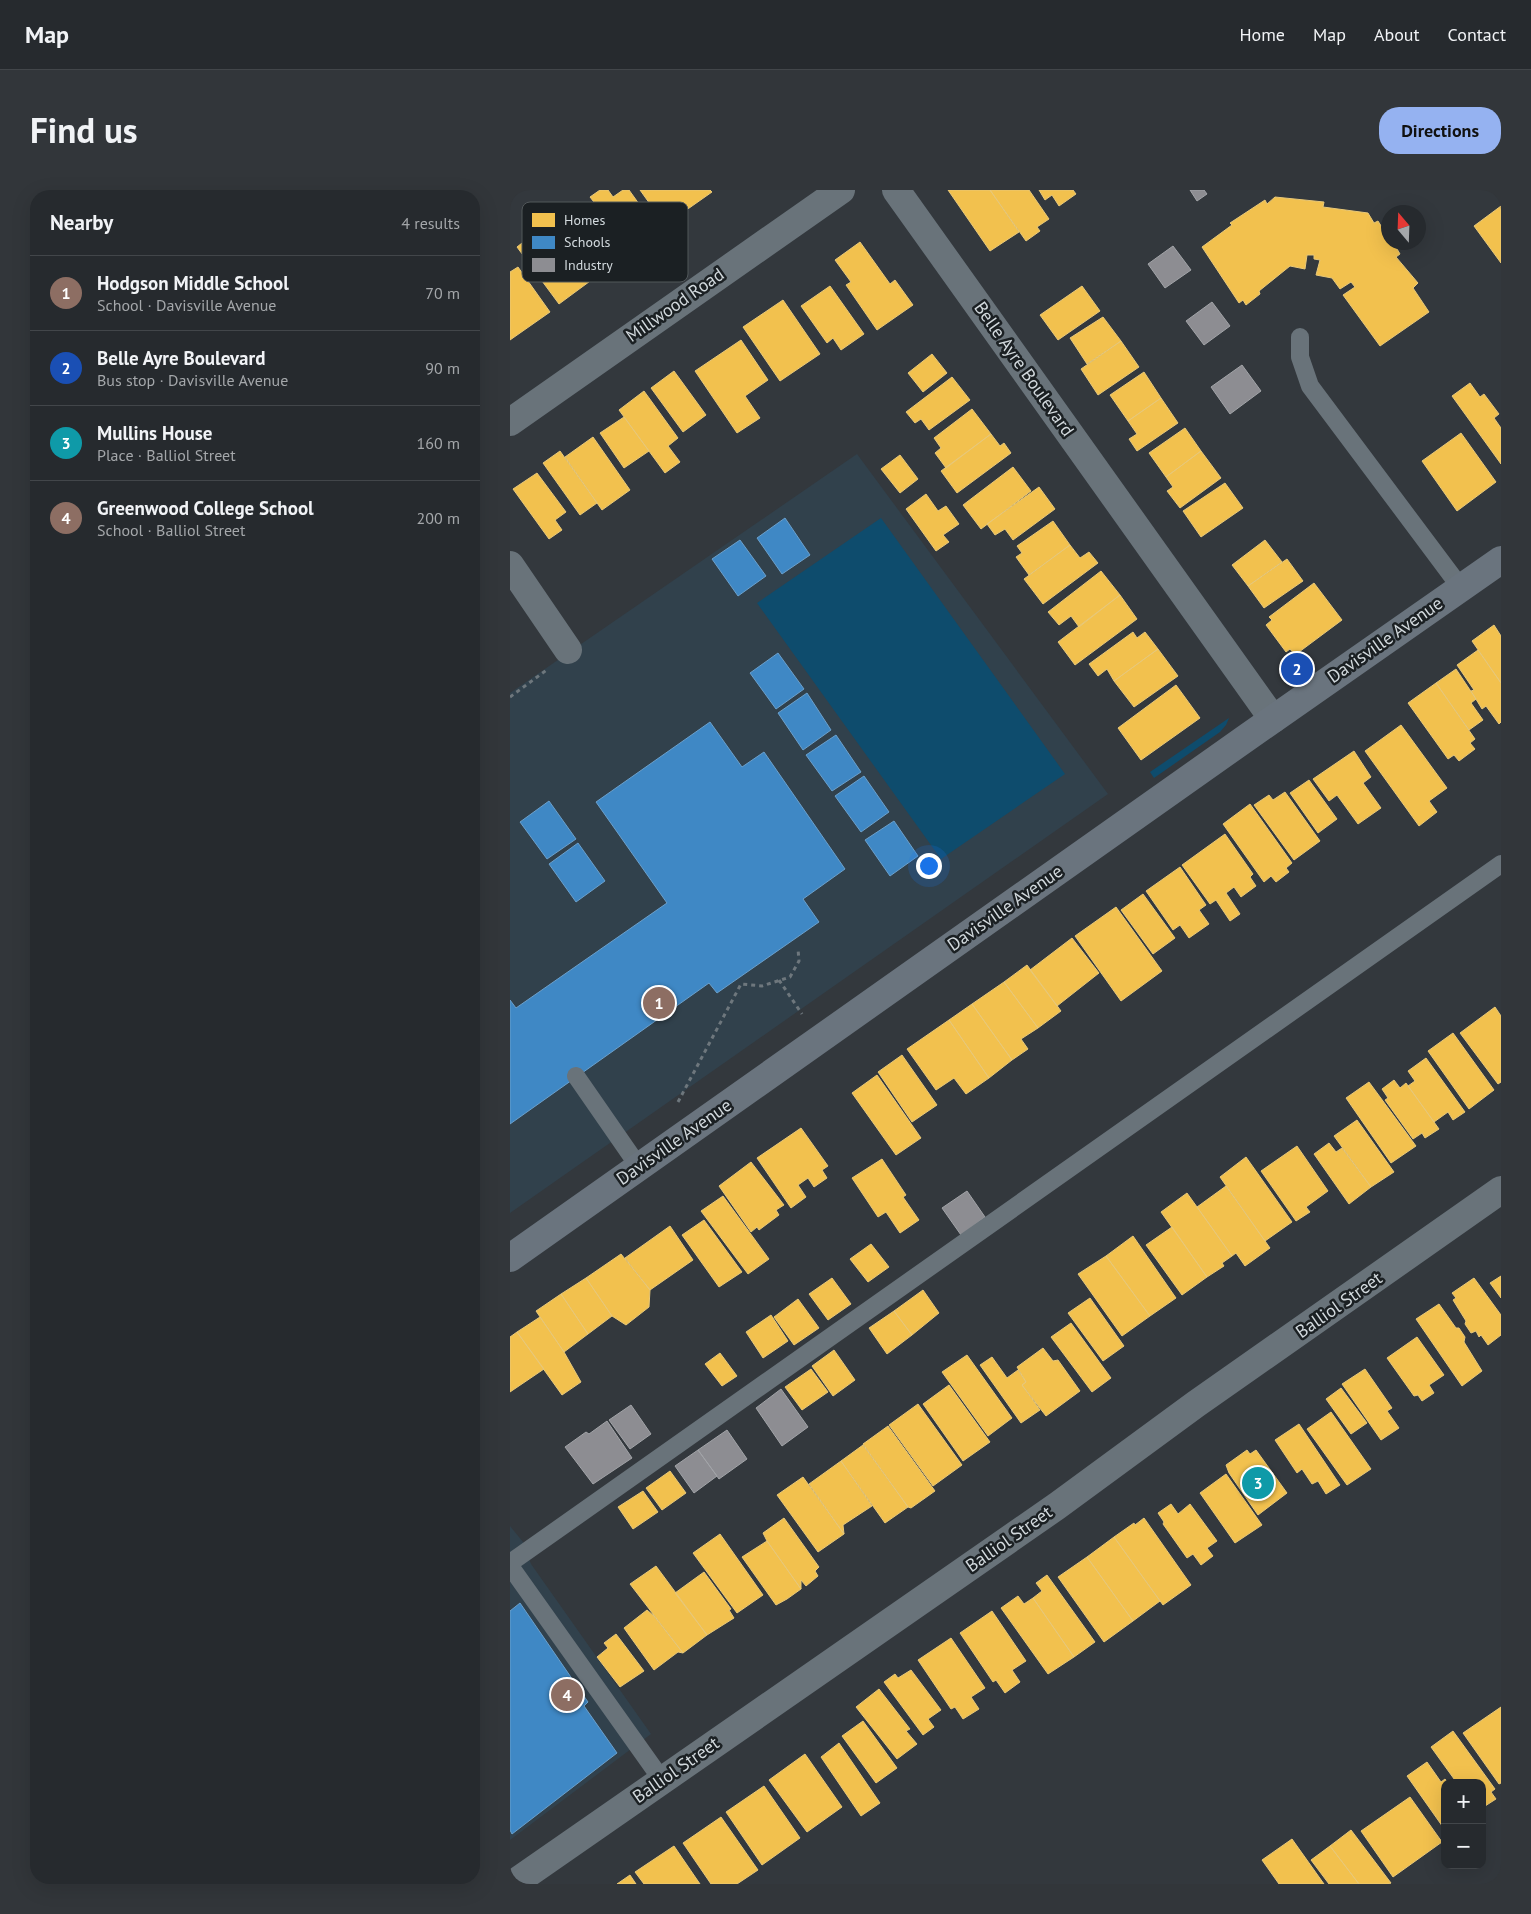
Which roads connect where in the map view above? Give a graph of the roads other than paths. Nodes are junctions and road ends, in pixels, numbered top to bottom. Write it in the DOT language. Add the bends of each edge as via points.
graph roads {
  1 [pos="841,190"];
  2 [pos="896,190"];
  3 [pos="1300,337"];
  4 [pos="510,422"];
  5 [pos="1501,560"];
  6 [pos="510,565"];
  7 [pos="1460,588"];
  8 [pos="558,656"];
  9 [pos="1273,719"];
  10 [pos="1501,864"];
  11 [pos="576,1076"];
  12 [pos="639,1167"];
  13 [pos="1501,1190"];
  14 [pos="510,1258"];
  15 [pos="510,1565"];
  16 [pos="662,1780"];
  17 [pos="513,1884"];
  1 -- 4 [label="street, Millwood Road"];
  2 -- 9 [label="street, Belle Ayre Boulevard"];
  3 -- 7 [label="lane" via="1300,358 1310,386"];
  5 -- 7 [label="street, Davisville Avenue"];
  6 -- 8 [label="street"];
  7 -- 9 [label="street, Davisville Avenue"];
  9 -- 12 [label="street, Davisville Avenue"];
  10 -- 15 [label="lane"];
  11 -- 12 [label="lane"];
  12 -- 14 [label="street, Davisville Avenue"];
  13 -- 16 [label="street, Balliol Street" via="1196,1404 1057,1506"];
  15 -- 16 [label="lane"];
  16 -- 17 [label="street, Balliol Street"];
}
